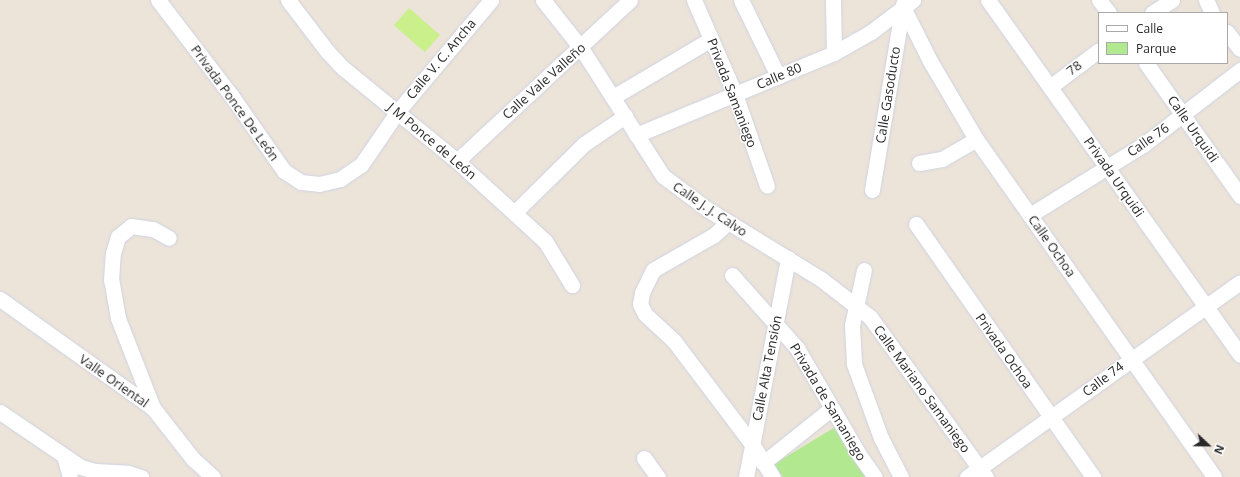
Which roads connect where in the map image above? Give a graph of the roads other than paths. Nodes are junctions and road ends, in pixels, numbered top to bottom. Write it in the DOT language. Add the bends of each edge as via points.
graph roads {
  1 [pos="158,0"];
  2 [pos="288,0"];
  3 [pos="491,0"];
  4 [pos="544,0"];
  5 [pos="630,0"];
  6 [pos="694,0"];
  7 [pos="741,0"];
  8 [pos="833,0"];
  9 [pos="988,0"];
  10 [pos="1100,0"];
  11 [pos="1172,0"];
  12 [pos="1206,0"];
  13 [pos="906,2"];
  14 [pos="1108,12"];
  15 [pos="1154,12"];
  16 [pos="1212,12"];
  17 [pos="1228,33"];
  18 [pos="711,39"];
  19 [pos="581,48"];
  20 [pos="1240,49"];
  21 [pos="1098,51"];
  22 [pos="834,53"];
  23 [pos="1147,64"];
  24 [pos="1240,70"];
  25 [pos="778,76"];
  26 [pos="1050,87"];
  27 [pos="735,94"];
  28 [pos="613,97"];
  29 [pos="398,111"];
  30 [pos="1183,114"];
  31 [pos="625,116"];
  32 [pos="636,135"];
  33 [pos="976,138"];
  34 [pos="456,161"];
  35 [pos="919,162"];
  36 [pos="1107,167"];
  37 [pos="326,184"];
  38 [pos="767,186"];
  39 [pos="872,190"];
  40 [pos="1240,196"];
  41 [pos="515,212"];
  42 [pos="1030,215"];
  43 [pos="728,222"];
  44 [pos="916,224"];
  45 [pos="169,238"];
  46 [pos="788,258"];
  47 [pos="864,270"];
  48 [pos="732,275"];
  49 [pos="1240,282"];
  50 [pos="572,285"];
  51 [pos="0,299"];
  52 [pos="855,305"];
  53 [pos="1205,306"];
  54 [pos="776,323"];
  55 [pos="1240,355"];
  56 [pos="1130,359"];
  57 [pos="153,408"];
  58 [pos="832,408"];
  59 [pos="0,412"];
  60 [pos="1050,418"];
  61 [pos="752,444"];
  62 [pos="64,456"];
  63 [pos="644,458"];
  64 [pos="763,463"];
  65 [pos="983,472"];
  66 [pos="70,477"];
  67 [pos="141,477"];
  68 [pos="213,477"];
  69 [pos="658,477"];
  70 [pos="746,477"];
  71 [pos="773,477"];
  72 [pos="875,477"];
  73 [pos="901,477"];
  74 [pos="967,477"];
  75 [pos="1093,477"];
  76 [pos="1214,477"];
  1 -- 37 [label="street, Privada Ponce De León" via="231,95 284,171 301,182"];
  2 -- 29 [label="street, J M Ponce de León" via="338,62"];
  3 -- 29 [label="street, Calle V. C. Ancha"];
  4 -- 19 [label="street, Calle J. J. Calvo"];
  5 -- 19 [label="street, Calle Vale Valleño"];
  6 -- 18 [label="street, Privada Samaniego"];
  7 -- 25 [label="street"];
  8 -- 22 [label="street"];
  9 -- 26 [label="street, Privada Urquidi"];
  10 -- 14 [label="street"];
  11 -- 15 [label="street"];
  12 -- 16 [label="street"];
  13 -- 22 [label="street, Calle 80" via="871,32"];
  13 -- 33 [label="street, Calle Ochoa" via="930,61"];
  13 -- 39 [label="street, Calle Gasoducto"];
  17 -- 20 [label="street"];
  18 -- 27 [label="street, Privada Samaniego"];
  18 -- 28 [label="street"];
  19 -- 28 [label="street, Calle J. J. Calvo"];
  19 -- 34 [label="street, Calle Vale Valleño"];
  21 -- 26 [label="street, 78"];
  22 -- 25 [label="street, Calle 80"];
  23 -- 30 [label="street, Calle Urquidi"];
  24 -- 30 [label="street, Calle 76"];
  25 -- 27 [label="street, Calle 80"];
  26 -- 36 [label="street, Privada Urquidi"];
  27 -- 32 [label="street, Calle 80"];
  27 -- 38 [label="street, Privada Samaniego"];
  28 -- 31 [label="street, Calle J. J. Calvo"];
  29 -- 34 [label="street, J M Ponce de León"];
  29 -- 37 [label="street, Calle V. C. Ancha" via="361,165 344,177"];
  30 -- 36 [label="street, Calle 76" via="1143,145"];
  30 -- 40 [label="street, Calle Urquidi"];
  31 -- 32 [label="street, Calle J. J. Calvo"];
  31 -- 41 [label="street" via="584,144"];
  32 -- 43 [label="street, Calle J. J. Calvo" via="664,176 688,197"];
  33 -- 35 [label="street" via="942,159"];
  33 -- 42 [label="street, Calle Ochoa"];
  34 -- 41 [label="street, J M Ponce de León"];
  36 -- 42 [label="street, Calle 76"];
  36 -- 53 [label="street, Privada Urquidi"];
  41 -- 50 [label="street, J M Ponce de León" via="552,251"];
  42 -- 56 [label="street, Calle Ochoa"];
  43 -- 46 [label="street, Calle J. J. Calvo"];
  43 -- 61 [label="street" via="714,235 660,265 649,277 640,304 645,314 674,341"];
  44 -- 60 [label="street, Privada Ochoa"];
  45 -- 57 [label="street" via="153,229 131,226 118,237 113,254 111,280 118,318"];
  46 -- 52 [label="street, Calle J. J. Calvo" via="822,279"];
  46 -- 54 [label="street, Calle Alta Tensión"];
  47 -- 52 [label="street"];
  48 -- 54 [label="street, Privada de Samaniego"];
  49 -- 53 [label="street, Calle 74"];
  51 -- 57 [label="street, Valle Oriental"];
  52 -- 65 [label="street, Calle Mariano Samaniego" via="882,332"];
  52 -- 73 [label="street, Privada de Samaniego" via="851,340 854,364 881,438"];
  53 -- 55 [label="street, Privada Urquidi"];
  53 -- 56 [label="street, Calle 74"];
  54 -- 58 [label="street, Privada de Samaniego" via="797,348"];
  54 -- 61 [label="street, Calle Alta Tensión"];
  56 -- 60 [label="street, Calle 74"];
  56 -- 76 [label="street, Calle Ochoa"];
  57 -- 68 [label="street, Valle Oriental" via="186,452"];
  58 -- 64 [label="street"];
  58 -- 72 [label="street, Privada de Samaniego"];
  59 -- 62 [label="street"];
  60 -- 65 [label="street, Calle 74"];
  60 -- 75 [label="street, Privada Ochoa"];
  61 -- 64 [label="street"];
  61 -- 70 [label="street, Calle Alta Tensión"];
  62 -- 66 [label="street"];
  62 -- 67 [label="street" via="88,470 128,473"];
  63 -- 69 [label="street"];
  64 -- 71 [label="street"];
  65 -- 74 [label="street, Calle 74"];
}
